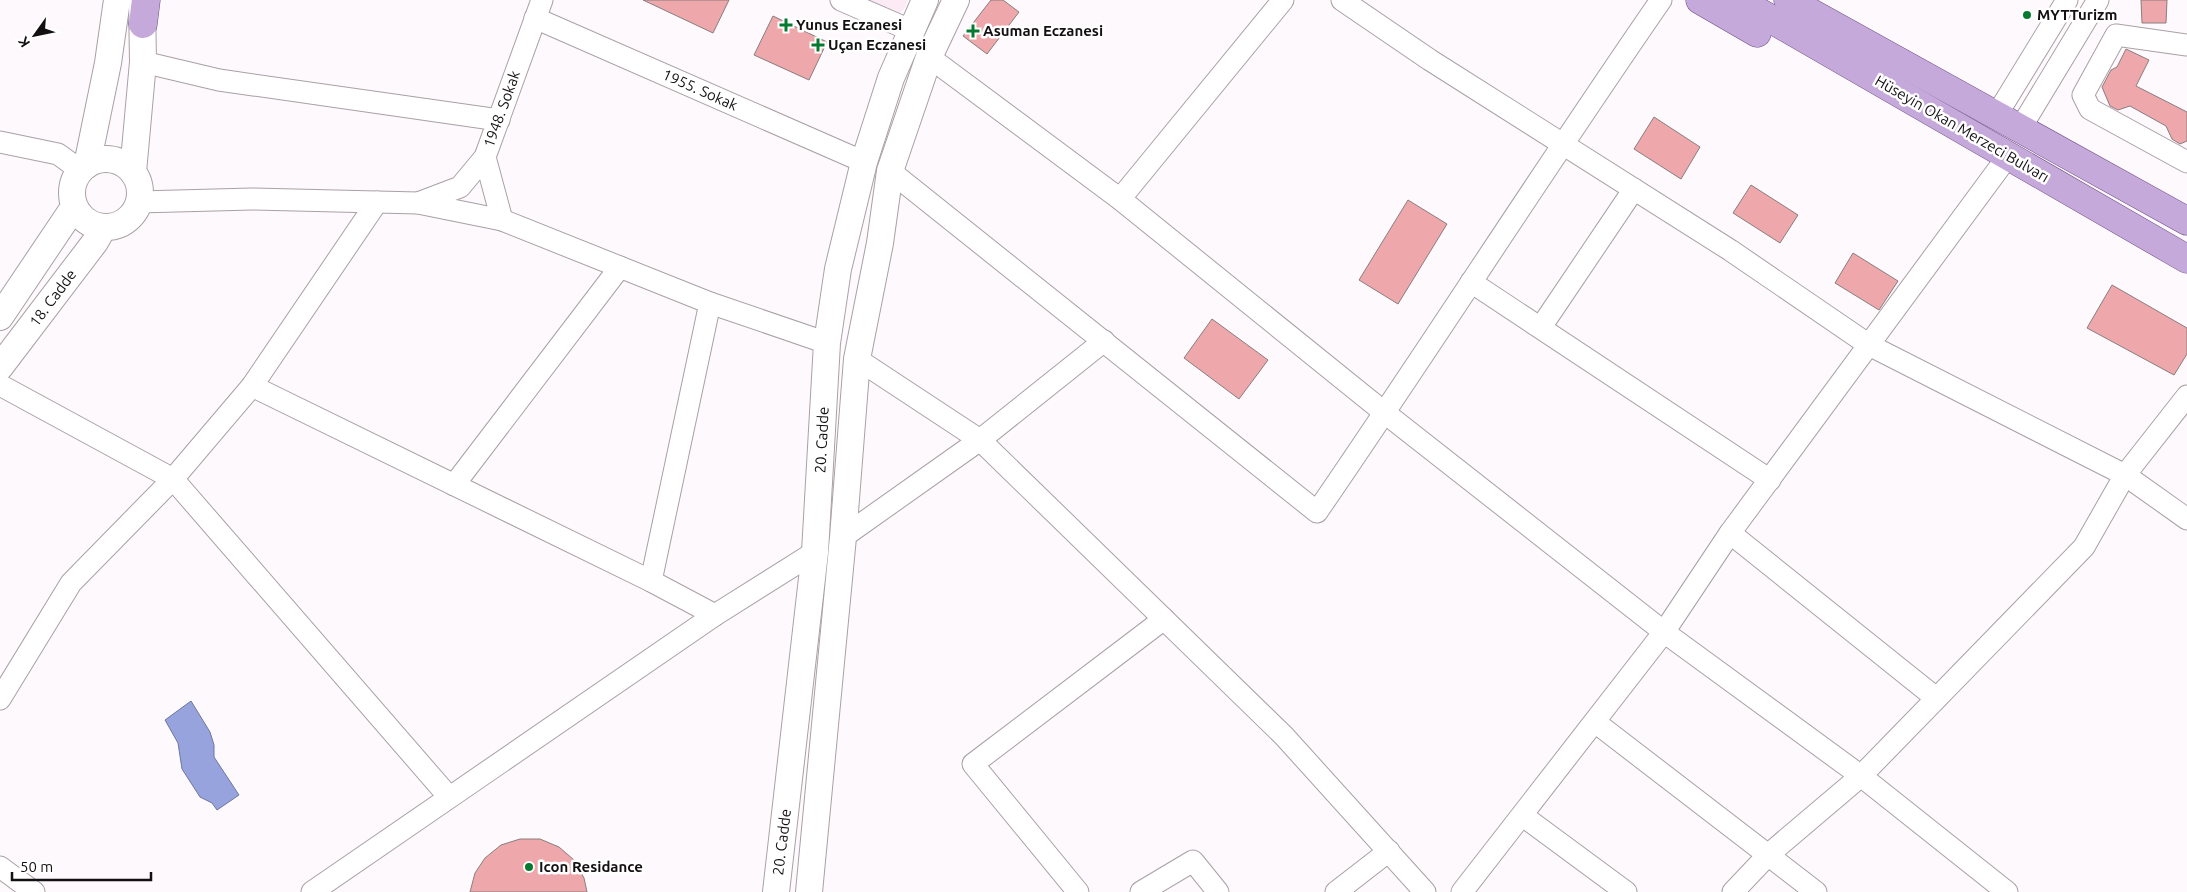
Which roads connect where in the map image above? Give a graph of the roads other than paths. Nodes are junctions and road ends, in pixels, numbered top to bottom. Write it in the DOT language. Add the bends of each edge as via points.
graph roads {
  1 [pos="117,0"];
  2 [pos="841,0"];
  3 [pos="925,0"];
  4 [pos="956,0"];
  5 [pos="1283,0"];
  6 [pos="1342,0"];
  7 [pos="1661,0"];
  8 [pos="1700,0"];
  9 [pos="1738,0"];
  10 [pos="1788,0"];
  11 [pos="1824,0"];
  12 [pos="2067,0"];
  13 [pos="2098,0"];
  14 [pos="144,8"];
  15 [pos="538,9"];
  16 [pos="910,30"];
  17 [pos="2187,45"];
  18 [pos="929,57"];
  19 [pos="143,62"];
  20 [pos="1993,115"];
  21 [pos="499,120"];
  22 [pos="2020,130"];
  23 [pos="0,142"];
  24 [pos="1562,143"];
  25 [pos="2002,152"];
  26 [pos="485,156"];
  27 [pos="864,162"];
  28 [pos="2187,162"];
  29 [pos="84,168"];
  30 [pos="890,171"];
  31 [pos="132,172"];
  32 [pos="1634,189"];
  33 [pos="1120,198"];
  34 [pos="139,202"];
  35 [pos="377,202"];
  36 [pos="418,203"];
  37 [pos="74,207"];
  38 [pos="502,220"];
  39 [pos="2187,221"];
  40 [pos="103,228"];
  41 [pos="2187,259"];
  42 [pos="620,267"];
  43 [pos="1471,282"];
  44 [pos="710,303"];
  45 [pos="0,317"];
  46 [pos="1540,328"];
  47 [pos="1104,341"];
  48 [pos="827,343"];
  49 [pos="1869,345"];
  50 [pos="857,359"];
  51 [pos="0,367"];
  52 [pos="0,385"];
  53 [pos="252,386"];
  54 [pos="2187,396"];
  55 [pos="1385,413"];
  56 [pos="980,440"];
  57 [pos="2125,475"];
  58 [pos="173,479"];
  59 [pos="1770,480"];
  60 [pos="454,485"];
  61 [pos="2187,519"];
  62 [pos="1730,533"];
  63 [pos="843,537"];
  64 [pos="815,552"];
  65 [pos="651,581"];
  66 [pos="715,615"];
  67 [pos="1164,619"];
  68 [pos="1664,632"];
  69 [pos="0,698"];
  70 [pos="1936,698"];
  71 [pos="1596,722"];
  72 [pos="1861,776"];
  73 [pos="449,797"];
  74 [pos="1524,816"];
  75 [pos="1388,851"];
  76 [pos="1769,854"];
  77 [pos="0,867"];
  78 [pos="34,892"];
  79 [pos="312,892"];
  80 [pos="776,892"];
  81 [pos="810,892"];
  82 [pos="1078,892"];
  83 [pos="1141,892"];
  84 [pos="1218,892"];
  85 [pos="1336,892"];
  86 [pos="1425,892"];
  87 [pos="1462,892"];
  88 [pos="1626,892"];
  89 [pos="1733,892"];
  90 [pos="1816,892"];
  91 [pos="2007,892"];
  1 -- 29 [label="street" via="107,72"];
  2 -- 16 [label="street"];
  3 -- 16 [label="street, 20. Cadde"];
  4 -- 18 [label="street, 20. Cadde"];
  5 -- 33 [label="street"];
  6 -- 24 [label="street"];
  7 -- 24 [label="street"];
  8 -- 25 [label="main road" via="1913,121"];
  9 -- 25 [label="main road, Hüseyin Okan Merzeci Bulvarı"];
  10 -- 20 [label="main road, Hüseyin Okan Merzeci Bulvarı"];
  11 -- 20 [label="main road" via="1915,54"];
  12 -- 20 [label="street"];
  13 -- 22 [label="street"];
  14 -- 19 [label="street"];
  15 -- 21 [label="street, 1948. Sokak"];
  15 -- 27 [label="street, 1955. Sokak"];
  16 -- 27 [label="street, 20. Cadde"];
  17 -- 28 [label="street" via="2116,35 2084,95 2090,109"];
  18 -- 30 [label="street, 20. Cadde"];
  18 -- 33 [label="street"];
  19 -- 21 [label="street" via="219,80"];
  19 -- 31 [label="street"];
  20 -- 22 [label="main road, Hüseyin Okan Merzeci Bulvarı"];
  21 -- 26 [label="street, 1948. Sokak"];
  22 -- 39 [label="main road, Hüseyin Okan Merzeci Bulvarı"];
  23 -- 29 [label="street" via="58,154"];
  24 -- 32 [label="street"];
  24 -- 43 [label="street"];
  25 -- 41 [label="main road, Hüseyin Okan Merzeci Bulvarı"];
  25 -- 49 [label="street"];
  26 -- 36 [label="street" via="460,187"];
  26 -- 38 [label="street, 1948. Sokak"];
  27 -- 48 [label="street, 20. Cadde" via="838,269"];
  29 -- 31 [label="street" via="100,160 115,160"];
  29 -- 37 [label="street" via="74,182"];
  30 -- 47 [label="street"];
  30 -- 50 [label="street, 20. Cadde" via="880,243"];
  31 -- 34 [label="street" via="140,192"];
  32 -- 46 [label="street"];
  32 -- 49 [label="street"];
  33 -- 55 [label="street"];
  34 -- 35 [label="street" via="252,198"];
  34 -- 40 [label="street" via="132,216 119,225"];
  35 -- 36 [label="street"];
  35 -- 53 [label="street"];
  36 -- 38 [label="street"];
  37 -- 40 [label="street" via="91,225"];
  37 -- 45 [label="street, 18. Cadde"];
  38 -- 42 [label="street"];
  40 -- 51 [label="street, 18. Cadde"];
  42 -- 44 [label="street"];
  42 -- 60 [label="street"];
  43 -- 46 [label="street"];
  43 -- 55 [label="street"];
  44 -- 48 [label="street"];
  44 -- 65 [label="street"];
  46 -- 59 [label="street"];
  47 -- 55 [label="street" via="1317,512"];
  47 -- 56 [label="street"];
  48 -- 64 [label="street, 20. Cadde"];
  49 -- 57 [label="street"];
  49 -- 59 [label="street"];
  50 -- 56 [label="street"];
  50 -- 63 [label="street, 20. Cadde"];
  52 -- 58 [label="street"];
  53 -- 58 [label="street"];
  53 -- 60 [label="street"];
  54 -- 57 [label="street"];
  55 -- 68 [label="street"];
  56 -- 63 [label="street"];
  56 -- 67 [label="street"];
  57 -- 61 [label="street"];
  57 -- 70 [label="street" via="2084,547"];
  58 -- 69 [label="street" via="71,584"];
  58 -- 73 [label="street"];
  59 -- 62 [label="street"];
  60 -- 65 [label="street"];
  62 -- 68 [label="street"];
  62 -- 70 [label="street"];
  63 -- 81 [label="street, 20. Cadde"];
  64 -- 66 [label="street"];
  64 -- 80 [label="street, 20. Cadde"];
  65 -- 66 [label="street"];
  66 -- 73 [label="street"];
  67 -- 75 [label="street" via="1284,736"];
  67 -- 82 [label="street" via="973,764"];
  68 -- 71 [label="street"];
  68 -- 72 [label="street"];
  70 -- 72 [label="street"];
  71 -- 74 [label="street"];
  71 -- 76 [label="street"];
  72 -- 76 [label="street"];
  72 -- 91 [label="street"];
  73 -- 79 [label="street"];
  74 -- 87 [label="street"];
  74 -- 88 [label="street"];
  75 -- 85 [label="street"];
  75 -- 86 [label="street"];
  76 -- 89 [label="street"];
  76 -- 90 [label="street"];
  77 -- 78 [label="street"];
  83 -- 84 [label="street" via="1193,862"];
}
